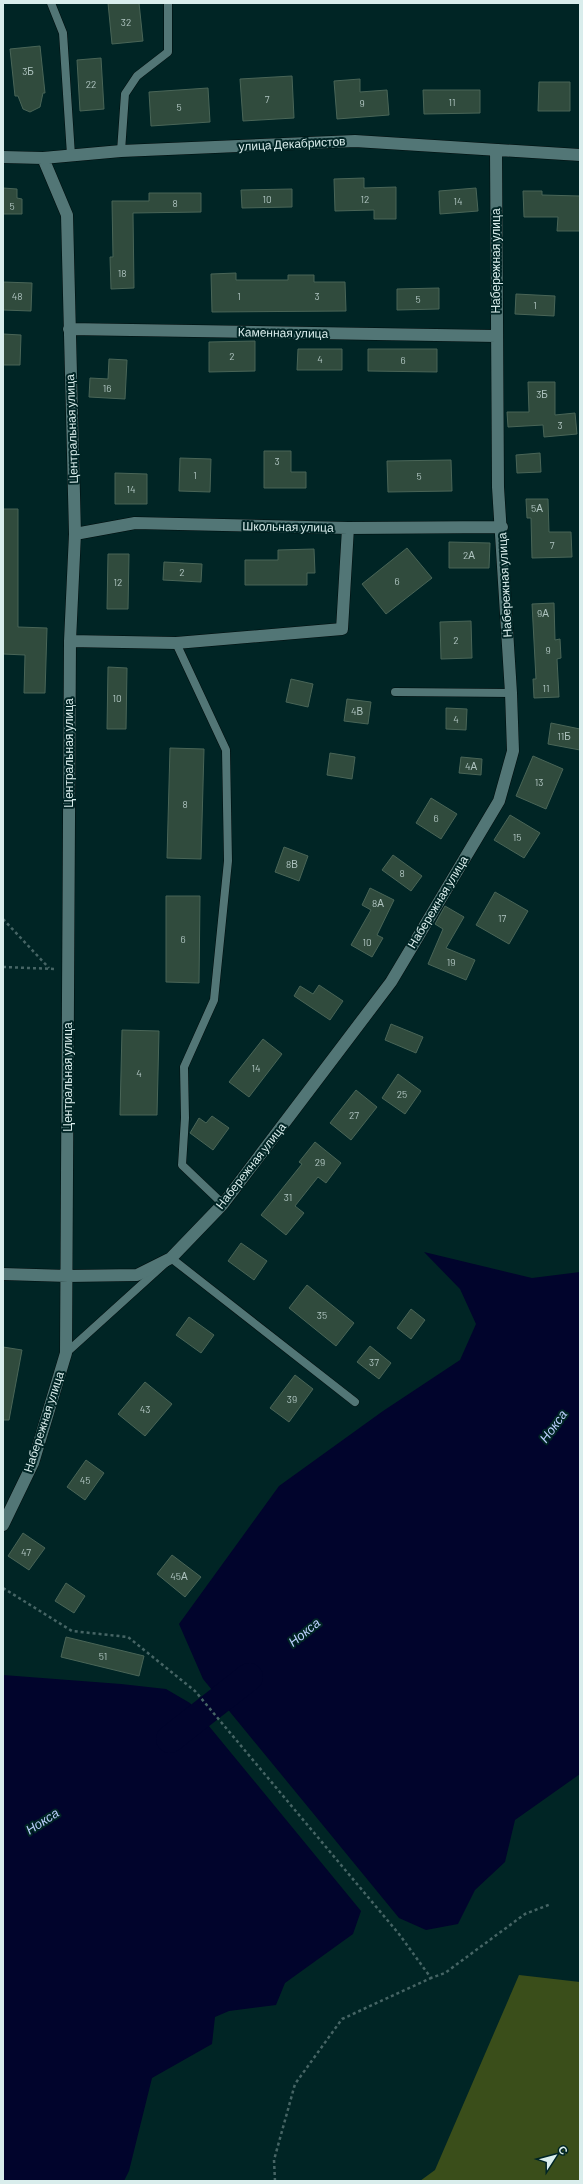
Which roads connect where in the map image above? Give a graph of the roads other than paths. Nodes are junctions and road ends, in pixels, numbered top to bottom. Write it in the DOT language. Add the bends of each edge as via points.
graph roads {
  1 [pos="51,3"];
  2 [pos="168,3"];
  3 [pos="496,150"];
  4 [pos="121,151"];
  5 [pos="71,155"];
  6 [pos="580,155"];
  7 [pos="3,157"];
  8 [pos="43,158"];
  9 [pos="69,329"];
  10 [pos="496,336"];
  11 [pos="502,527"];
  12 [pos="348,528"];
  13 [pos="75,534"];
  14 [pos="70,641"];
  15 [pos="176,642"];
  16 [pos="395,692"];
  17 [pos="511,693"];
  18 [pos="222,1204"];
  19 [pos="171,1258"];
  20 [pos="3,1274"];
  21 [pos="68,1276"];
  22 [pos="66,1353"];
  23 [pos="355,1402"];
  24 [pos="3,1525"];
  1 -- 5 [label="lane" via="64,33"];
  2 -- 4 [label="lane" via="168,52 137,76 125,94"];
  3 -- 4 [label="street, улица Декабристов" via="355,141"];
  3 -- 6 [label="street, улица Декабристов"];
  3 -- 10 [label="street, Набережная улица"];
  4 -- 5 [label="street, улица Декабристов"];
  5 -- 8 [label="street, улица Декабристов"];
  7 -- 8 [label="street, улица Декабристов"];
  8 -- 9 [label="street, Центральная улица" via="67,215"];
  9 -- 10 [label="street, Каменная улица"];
  9 -- 13 [label="street, Центральная улица"];
  10 -- 11 [label="street, Набережная улица" via="498,486"];
  11 -- 12 [label="street, Школьная улица"];
  11 -- 17 [label="street, Набережная улица"];
  12 -- 13 [label="street, Школьная улица" via="135,523"];
  12 -- 15 [label="street" via="342,629"];
  13 -- 14 [label="street, Центральная улица"];
  14 -- 15 [label="street"];
  14 -- 21 [label="street, Центральная улица"];
  15 -- 18 [label="lane" via="226,750 228,861 214,1000 184,1067 186,1118 182,1165"];
  16 -- 17 [label="lane"];
  17 -- 18 [label="street, Набережная улица" via="513,751 499,801 391,982"];
  18 -- 19 [label="street, Набережная улица"];
  19 -- 21 [label="street" via="137,1275"];
  19 -- 22 [label="lane, Набережная улица"];
  19 -- 23 [label="lane"];
  20 -- 21 [label="street"];
  21 -- 22 [label="street, Центральная улица"];
  22 -- 24 [label="street, Набережная улица" via="33,1463"];
}
